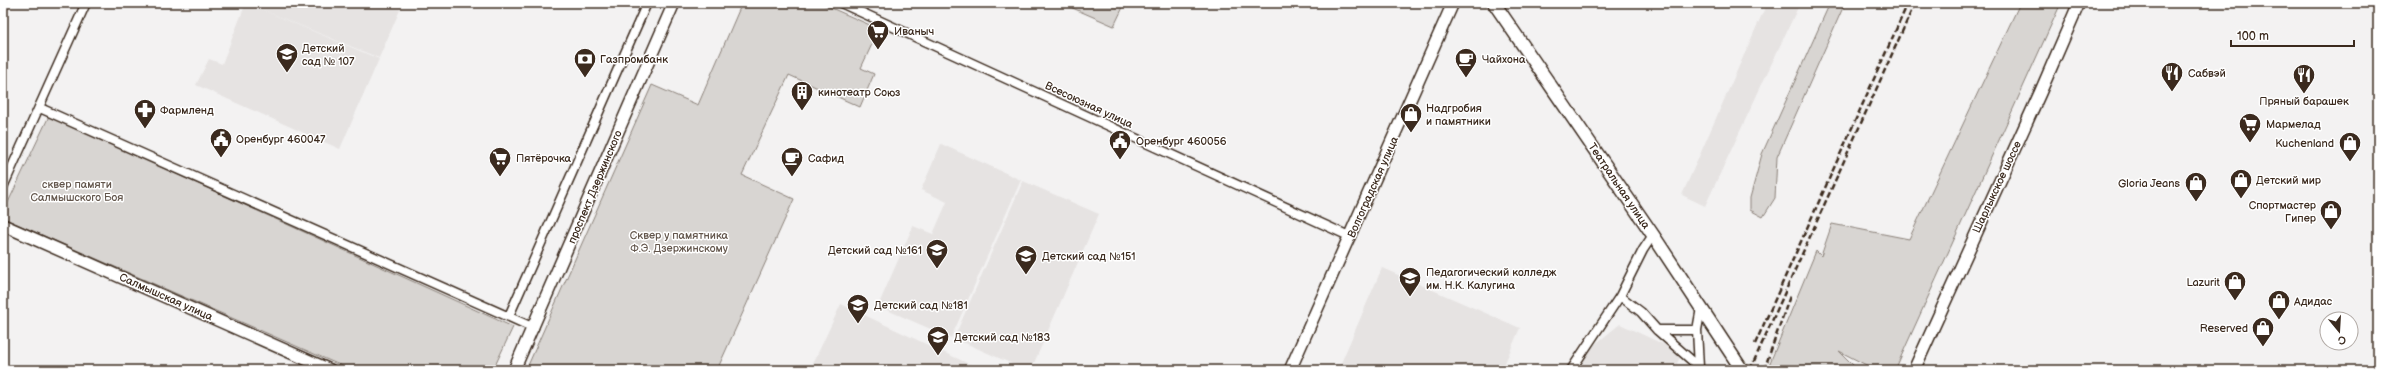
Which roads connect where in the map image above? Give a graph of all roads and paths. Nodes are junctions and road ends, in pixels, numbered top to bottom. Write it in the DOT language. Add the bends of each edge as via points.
graph roads {
  1 [pos="86,3"];
  2 [pos="647,3"];
  3 [pos="674,3"];
  4 [pos="841,3"];
  5 [pos="1453,3"];
  6 [pos="1494,3"];
  7 [pos="2078,3"];
  8 [pos="40,108"];
  9 [pos="3,187"];
  10 [pos="3,225"];
  11 [pos="1653,235"];
  12 [pos="1351,237"];
  13 [pos="1620,296"];
  14 [pos="1701,308"];
  15 [pos="509,316"];
  16 [pos="534,328"];
  17 [pos="1656,330"];
  18 [pos="1697,330"];
  19 [pos="1699,368"];
  20 [pos="330,370"];
  21 [pos="514,370"];
  22 [pos="1290,370"];
  23 [pos="1571,370"];
  24 [pos="1742,370"];
  25 [pos="1914,370"];
  1 -- 8 [label="street"];
  2 -- 15 [label="street"];
  3 -- 16 [label="main road, проспект Дзержинского"];
  4 -- 12 [label="street, Всесоюзная улица"];
  5 -- 12 [label="main road, Волгоградская улица"];
  6 -- 11 [label="main road, Театральная улица"];
  7 -- 25 [label="main road, Шарлыкское шоссе" via="2040,93"];
  8 -- 9 [label="street"];
  8 -- 15 [label="street"];
  10 -- 20 [label="main road, Салмышская улица"];
  11 -- 13 [label="street"];
  11 -- 14 [label="main road, Театральная улица"];
  12 -- 22 [label="main road, Волгоградская улица"];
  13 -- 17 [label="street" via="1642,312"];
  13 -- 23 [label="street"];
  14 -- 18 [label="street"];
  14 -- 24 [label="main road, Театральная улица"];
  15 -- 16 [label="street"];
  16 -- 21 [label="main road, проспект Дзержинского"];
  17 -- 18 [label="street"];
  17 -- 19 [label="street"];
  18 -- 19 [label="street"];
}
